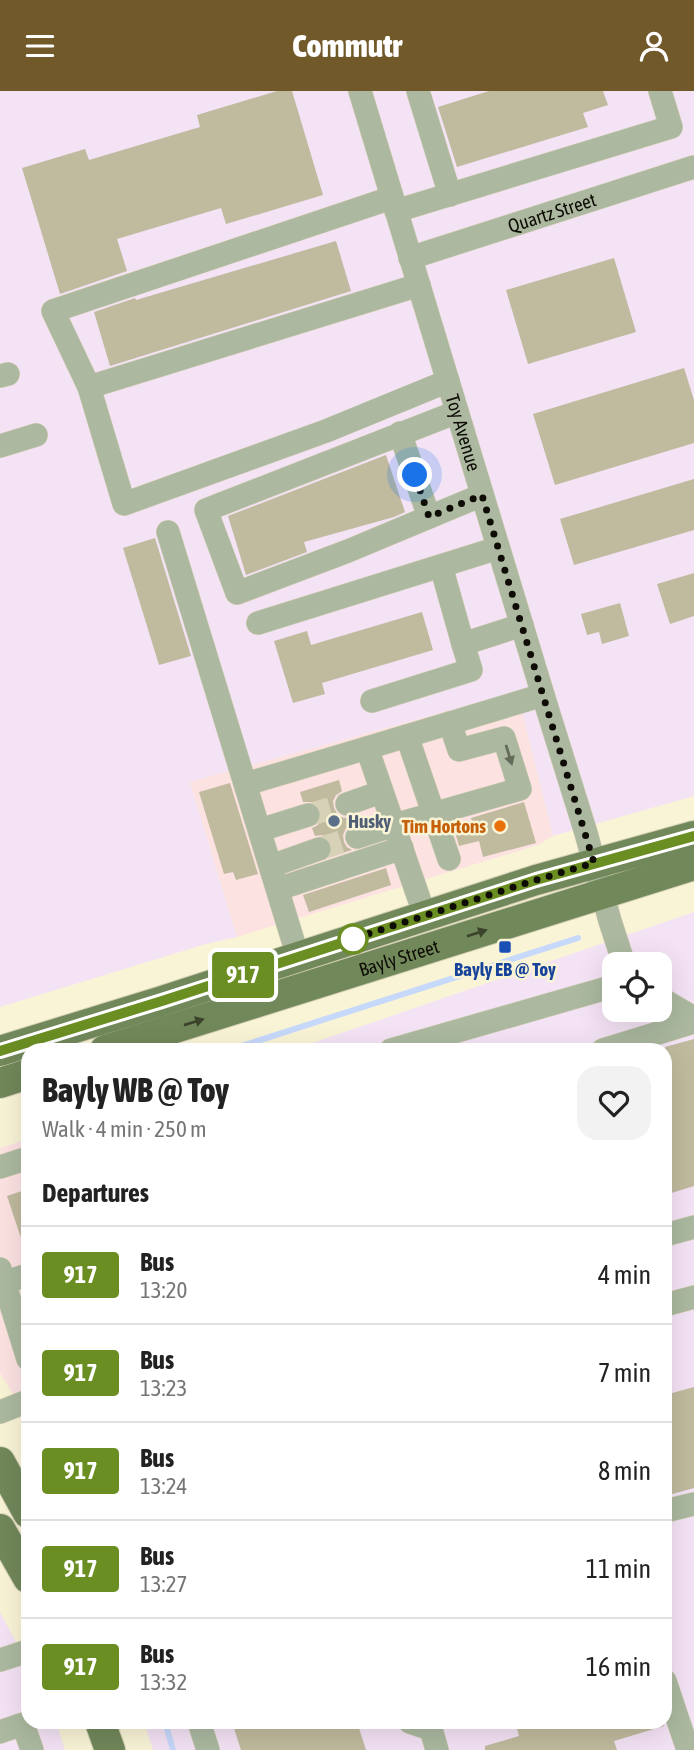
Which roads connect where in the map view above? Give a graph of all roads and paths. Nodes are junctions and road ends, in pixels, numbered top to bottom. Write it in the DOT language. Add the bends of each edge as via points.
graph roads {
  1 [pos="360,91"];
  2 [pos="418,91"];
  3 [pos="660,91"];
  4 [pos="694,167"];
  5 [pos="450,195"];
  6 [pos="393,205"];
  7 [pos="410,258"];
  8 [pos="419,285"];
  9 [pos="448,381"];
  10 [pos="89,387"];
  11 [pos="457,412"];
  12 [pos="400,433"];
  13 [pos="36,435"];
  14 [pos="0,446"];
  15 [pos="482,495"];
  16 [pos="429,517"];
  17 [pos="168,532"];
  18 [pos="498,548"];
  19 [pos="441,566"];
  20 [pos="258,623"];
  21 [pos="522,625"];
  22 [pos="463,644"];
  23 [pos="543,695"];
  24 [pos="372,701"];
  25 [pos="450,723"];
  26 [pos="407,736"];
  27 [pos="367,748"];
  28 [pos="246,784"];
  29 [pos="381,792"];
  30 [pos="347,804"];
  31 [pos="433,814"];
  32 [pos="308,815"];
  33 [pos="394,825"];
  34 [pos="260,830"];
  35 [pos="694,836"];
  36 [pos="358,837"];
  37 [pos="402,848"];
  38 [pos="319,849"];
  39 [pos="449,859"];
  40 [pos="594,863"];
  41 [pos="271,866"];
  42 [pos="693,869"];
  43 [pos="278,889"];
  44 [pos="603,894"];
  45 [pos="425,915"];
  46 [pos="620,952"];
  47 [pos="298,957"];
  48 [pos="602,990"];
  49 [pos="672,1006"];
  50 [pos="694,1020"];
  51 [pos="25,1043"];
  52 [pos="149,1043"];
  53 [pos="434,1043"];
  54 [pos="624,1043"];
  55 [pos="21,1044"];
  56 [pos="0,1051"];
  57 [pos="21,1076"];
  58 [pos="0,1083"];
  59 [pos="21,1160"];
  60 [pos="0,1167"];
  61 [pos="694,1227"];
  62 [pos="672,1233"];
  63 [pos="2,1275"];
  64 [pos="21,1275"];
  65 [pos="694,1297"];
  66 [pos="672,1303"];
  67 [pos="21,1336"];
  68 [pos="21,1404"];
  69 [pos="0,1412"];
  70 [pos="0,1462"];
  71 [pos="21,1500"];
  72 [pos="694,1504"];
  73 [pos="672,1509"];
  74 [pos="0,1529"];
  75 [pos="21,1565"];
  76 [pos="21,1653"];
  77 [pos="0,1660"];
  78 [pos="672,1691"];
  79 [pos="685,1710"];
  80 [pos="21,1725"];
  81 [pos="25,1729"];
  82 [pos="102,1729"];
  83 [pos="202,1729"];
  84 [pos="0,1732"];
  85 [pos="32,1750"];
  86 [pos="110,1750"];
  87 [pos="208,1750"];
  88 [pos="688,1750"];
  1 -- 6 [label="street, Toy Avenue"];
  2 -- 5 [label="street"];
  3 -- 5 [label="street" via="671,127"];
  4 -- 7 [label="street, Quartz Street"];
  5 -- 6 [label="street"];
  6 -- 7 [label="street, Toy Avenue"];
  6 -- 10 [label="street" via="53,311"];
  7 -- 8 [label="street, Toy Avenue"];
  8 -- 9 [label="street, Toy Avenue"];
  8 -- 10 [label="street"];
  9 -- 10 [label="street" via="124,504"];
  9 -- 11 [label="street, Toy Avenue"];
  11 -- 12 [label="street"];
  11 -- 15 [label="street, Toy Avenue"];
  12 -- 16 [label="street"];
  12 -- 16 [label="street" via="206,510 237,593"];
  13 -- 14 [label="street"];
  15 -- 16 [label="street"];
  15 -- 18 [label="street, Toy Avenue"];
  17 -- 28 [label="street"];
  18 -- 19 [label="street"];
  18 -- 21 [label="street, Toy Avenue"];
  19 -- 20 [label="street"];
  19 -- 22 [label="street"];
  21 -- 22 [label="street"];
  21 -- 23 [label="street, Toy Avenue"];
  22 -- 24 [label="street" via="471,670"];
  23 -- 25 [label="street"];
  23 -- 40 [label="street, Toy Avenue"];
  25 -- 26 [label="street"];
  25 -- 31 [label="street, one-way" via="459,750 504,738 520,789"];
  26 -- 27 [label="street"];
  26 -- 31 [label="street"];
  27 -- 28 [label="street"];
  27 -- 29 [label="street"];
  28 -- 34 [label="street"];
  29 -- 30 [label="street"];
  29 -- 33 [label="street"];
  31 -- 33 [label="street"];
  31 -- 39 [label="street"];
  32 -- 34 [label="street"];
  33 -- 36 [label="street"];
  33 -- 37 [label="street"];
  34 -- 41 [label="street"];
  35 -- 40 [label="main road, Bayly Street"];
  37 -- 43 [label="street"];
  37 -- 45 [label="street"];
  38 -- 41 [label="street"];
  40 -- 44 [label="street, Toy Avenue"];
  40 -- 45 [label="main road, Bayly Street"];
  41 -- 43 [label="street"];
  42 -- 44 [label="main road, Bayly Street"];
  43 -- 47 [label="street"];
  44 -- 46 [label="street, Toy Avenue"];
  52 -- 44 [label="main road, Bayly Street, one-way"];
  45 -- 47 [label="main road, Bayly Street"];
  47 -- 51 [label="main road, Bayly Street"];
  48 -- 53 [label="street"];
  49 -- 50 [label="street"];
  50 -- 54 [label="street"];
  55 -- 56 [label="main road, Bayly Street"];
  57 -- 58 [label="main road"];
  59 -- 60 [label="street"];
  61 -- 62 [label="street"];
  63 -- 64 [label="street"];
  63 -- 67 [label="street"];
  65 -- 66 [label="street"];
  68 -- 69 [label="street"];
  70 -- 71 [label="main road"];
  72 -- 73 [label="street"];
  74 -- 75 [label="main road"];
  76 -- 77 [label="street"];
  78 -- 79 [label="street"];
  79 -- 88 [label="street"];
  80 -- 84 [label="street"];
  81 -- 85 [label="street"];
  82 -- 86 [label="main road"];
  83 -- 87 [label="street"];
}
